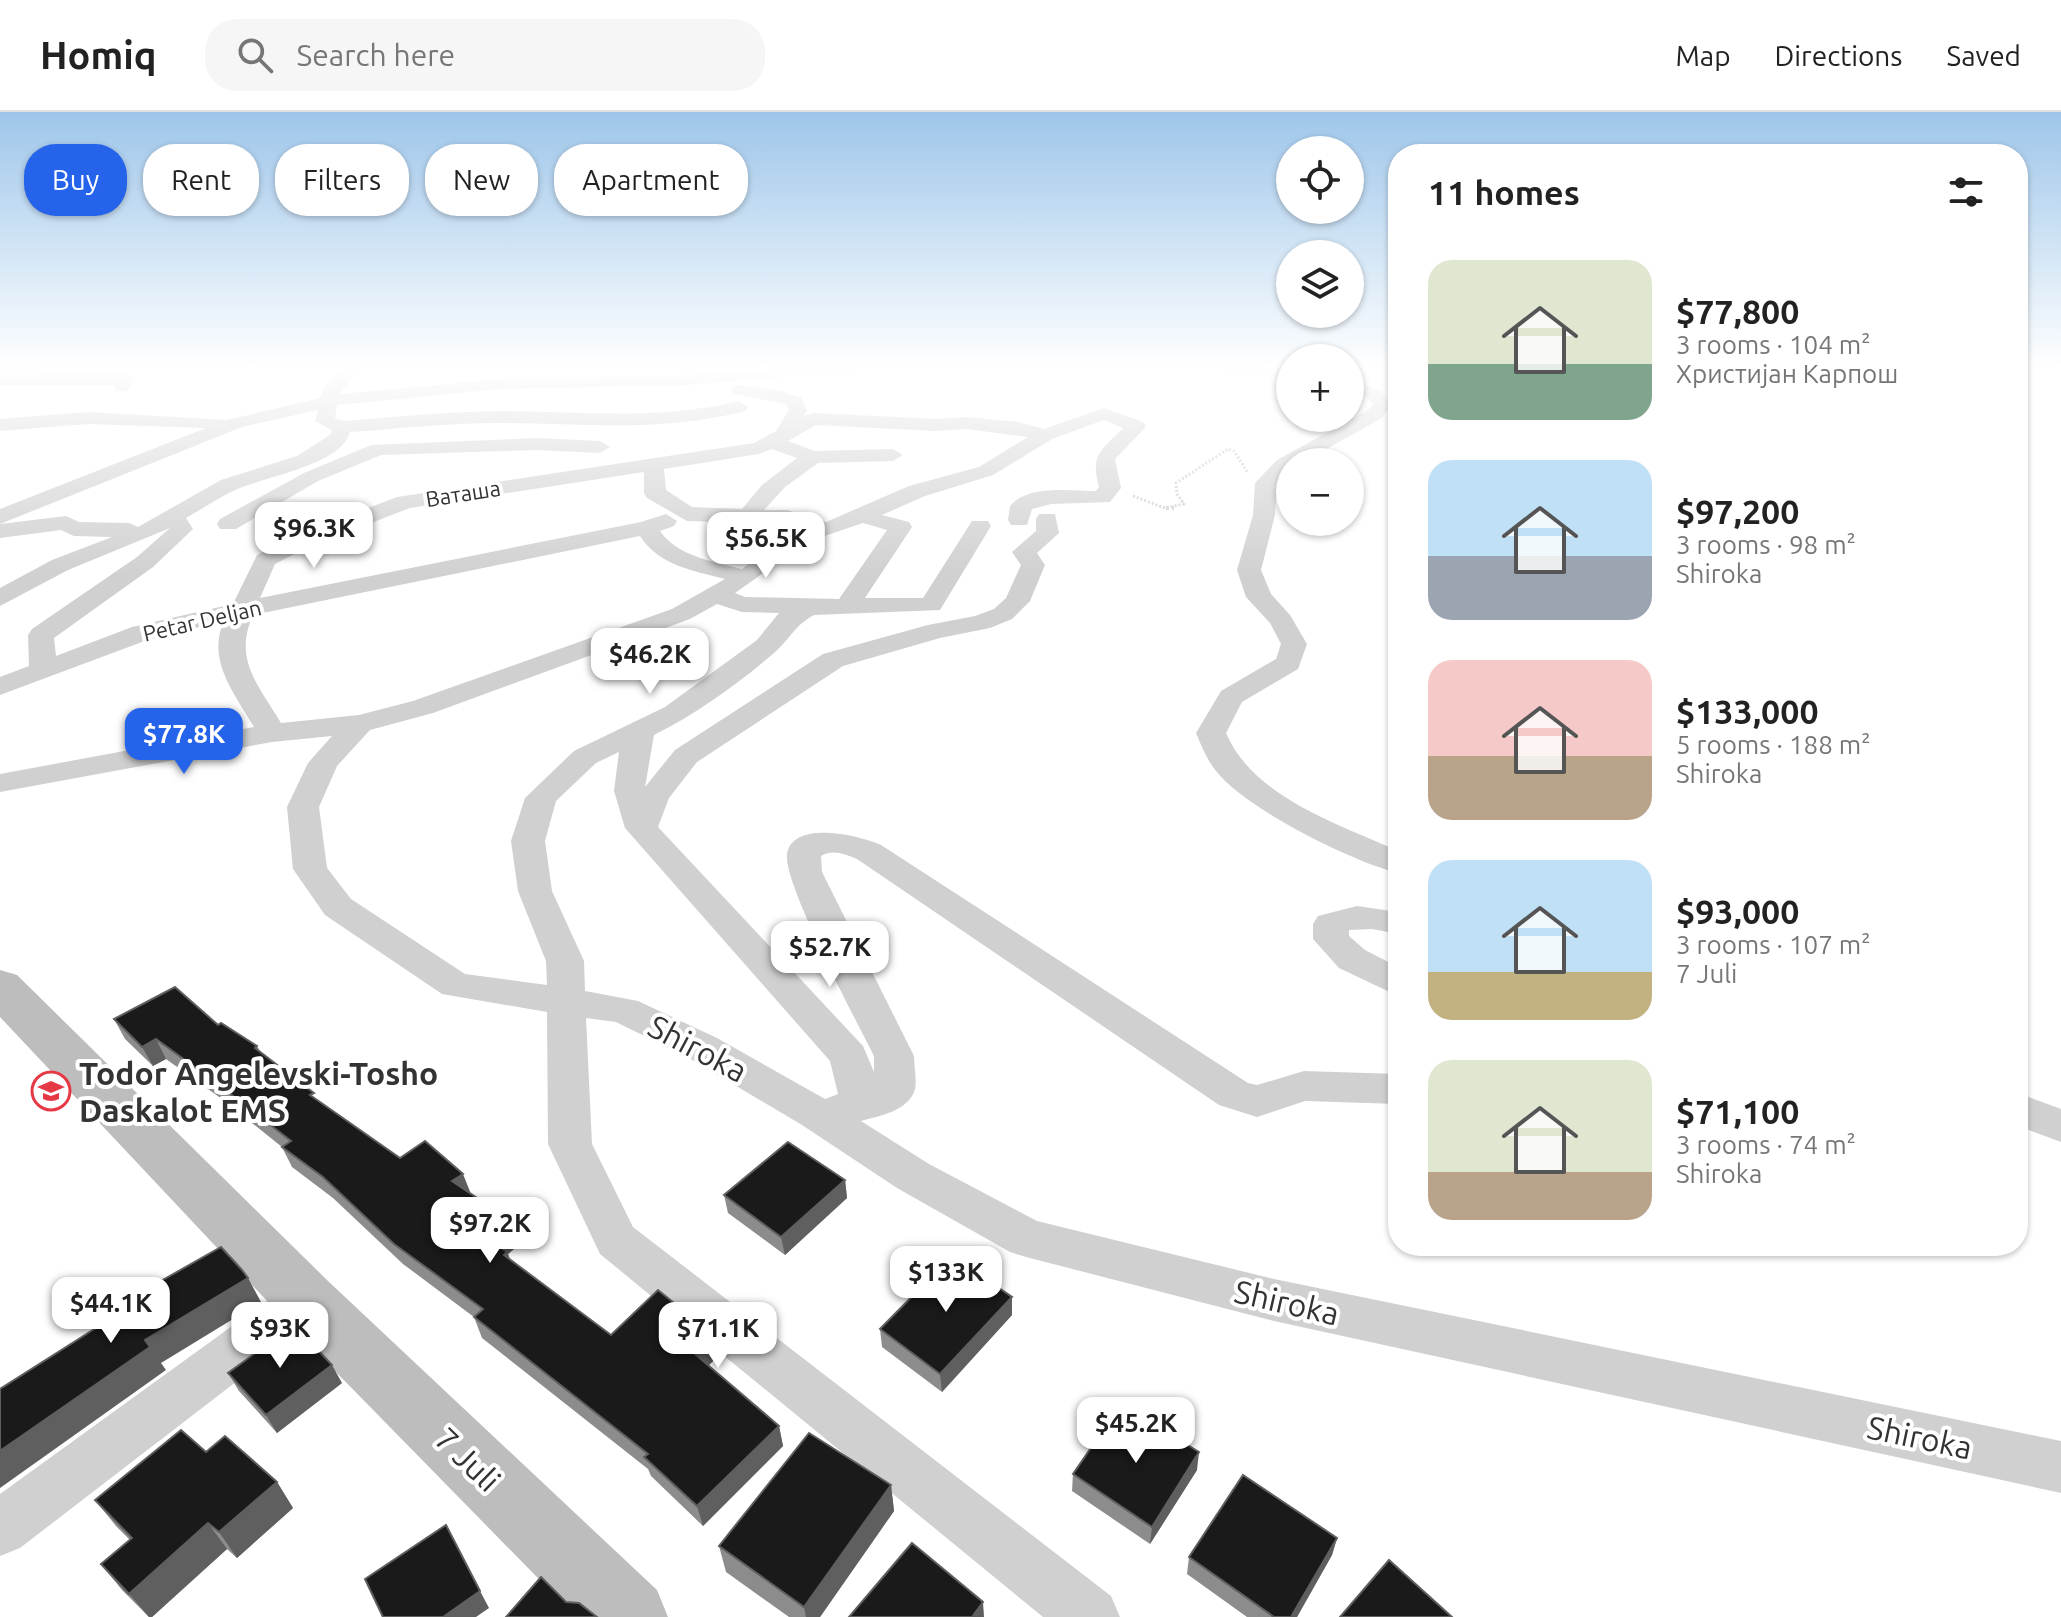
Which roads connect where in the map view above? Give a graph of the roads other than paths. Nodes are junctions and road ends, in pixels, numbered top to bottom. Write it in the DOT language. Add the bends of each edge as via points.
graph roads {
  1 [pos="205,435"];
  2 [pos="340,435"];
  3 [pos="626,435"];
  4 [pos="781,435"];
  5 [pos="786,435"];
  6 [pos="1045,435"];
  7 [pos="1127,435"];
  8 [pos="1336,435"];
  9 [pos="778,440"];
  10 [pos="600,447"];
  11 [pos="326,448"];
  12 [pos="378,449"];
  13 [pos="893,455"];
  14 [pos="812,457"];
  15 [pos="654,466"];
  16 [pos="405,502"];
  17 [pos="687,514"];
  18 [pos="749,515"];
  19 [pos="862,516"];
  20 [pos="0,517"];
  21 [pos="1047,519"];
  22 [pos="1019,520"];
  23 [pos="154,526"];
  24 [pos="980,526"];
  25 [pos="333,528"];
  26 [pos="647,528"];
  27 [pos="823,528"];
  28 [pos="0,531"];
  29 [pos="746,577"];
  30 [pos="716,595"];
  31 [pos="0,598"];
  32 [pos="931,605"];
  33 [pos="847,606"];
  34 [pos="809,607"];
  35 [pos="243,609"];
  36 [pos="1003,614"];
  37 [pos="43,671"];
  38 [pos="0,687"];
  39 [pos="360,724"];
  40 [pos="640,731"];
  41 [pos="272,733"];
  42 [pos="0,783"];
  43 [pos="648,837"];
  44 [pos="1388,858"];
  45 [pos="1388,921"];
  46 [pos="1388,978"];
  47 [pos="0,987"];
  48 [pos="564,999"];
  49 [pos="1388,1089"];
  50 [pos="861,1105"];
  51 [pos="2028,1113"];
  52 [pos="817,1114"];
  53 [pos="2061,1126"];
  54 [pos="306,1300"];
  55 [pos="2061,1467"];
  56 [pos="0,1528"];
  57 [pos="630,1617"];
  58 [pos="1090,1617"];
  1 -- 20 [label="street"];
  2 -- 11 [label="street"];
  3 -- 10 [label="street"];
  4 -- 9 [label="street"];
  5 -- 9 [label="street, Ваташа"];
  6 -- 19 [label="street" via="986,471 917,491"];
  7 -- 22 [label="street" via="1105,458 1110,488 1102,497 1034,499 1021,506"];
  8 -- 44 [label="street" via="1284,464 1266,483 1264,515 1249,570 1259,597 1294,644 1288,663 1231,697 1211,733 1229,768 1252,788"];
  9 -- 14 [label="street"];
  9 -- 15 [label="street, Ваташа" via="718,457"];
  10 -- 12 [label="street"];
  10 -- 16 [label="street" via="451,476"];
  11 -- 12 [label="street"];
  11 -- 23 [label="street" via="229,485"];
  12 -- 25 [label="street" via="311,477 228,524"];
  13 -- 14 [label="street"];
  14 -- 18 [label="street" via="781,479"];
  15 -- 16 [label="street, Ваташа"];
  15 -- 17 [label="street" via="655,493"];
  16 -- 25 [label="street, Ваташа"];
  17 -- 18 [label="street"];
  17 -- 26 [label="street, Petar Deljan"];
  18 -- 27 [label="street" via="787,517"];
  19 -- 27 [label="street"];
  19 -- 33 [label="street" via="901,527"];
  21 -- 36 [label="street" via="1048,533 1024,552 1033,565 1017,601"];
  23 -- 28 [label="street" via="74,529 66,523"];
  23 -- 31 [label="street" via="60,565"];
  23 -- 37 [label="street" via="179,523 182,529 145,562 41,635"];
  24 -- 32 [label="street"];
  25 -- 35 [label="street, Ваташа" via="265,560"];
  26 -- 29 [label="street" via="651,540 684,559"];
  26 -- 35 [label="street, Petar Deljan"];
  27 -- 29 [label="street" via="799,537"];
  29 -- 30 [label="street"];
  30 -- 34 [label="street" via="742,604"];
  30 -- 39 [label="street" via="640,631"];
  32 -- 33 [label="street"];
  32 -- 36 [label="street"];
  33 -- 34 [label="street"];
  34 -- 40 [label="street" via="788,619 766,646 734,670"];
  35 -- 37 [label="street, Petar Deljan" via="141,633"];
  35 -- 41 [label="street, Ваташа" via="231,635 232,663"];
  36 -- 43 [label="street" via="833,660 686,756 654,796"];
  37 -- 38 [label="street, Petar Deljan"];
  39 -- 41 [label="street"];
  39 -- 48 [label="street, Shiroka" via="323,763 303,807 310,869 338,907 455,985"];
  40 -- 43 [label="street" via="627,777 630,807"];
  40 -- 48 [label="street" via="585,757 541,798 528,841 535,891 565,961"];
  41 -- 42 [label="street"];
  43 -- 50 [label="street" via="849,1056"];
  45 -- 46 [label="street" via="1350,916 1331,924 1331,939 1352,959"];
  47 -- 54 [label="street, 7 Juli"];
  48 -- 52 [label="street, Shiroka" via="624,1010 703,1048"];
  48 -- 58 [label="street" via="570,1144 616,1240"];
  49 -- 50 [label="street" via="1304,1086 1257,1101 1234,1094 869,852 845,841 818,841 804,852 805,872 894,1056 894,1089"];
  50 -- 52 [label="street"];
  51 -- 53 [label="street"];
  52 -- 55 [label="street, Shiroka" via="913,1176 1026,1238 1274,1300"];
  54 -- 56 [label="street"];
  54 -- 57 [label="street, 7 Juli"];
}
